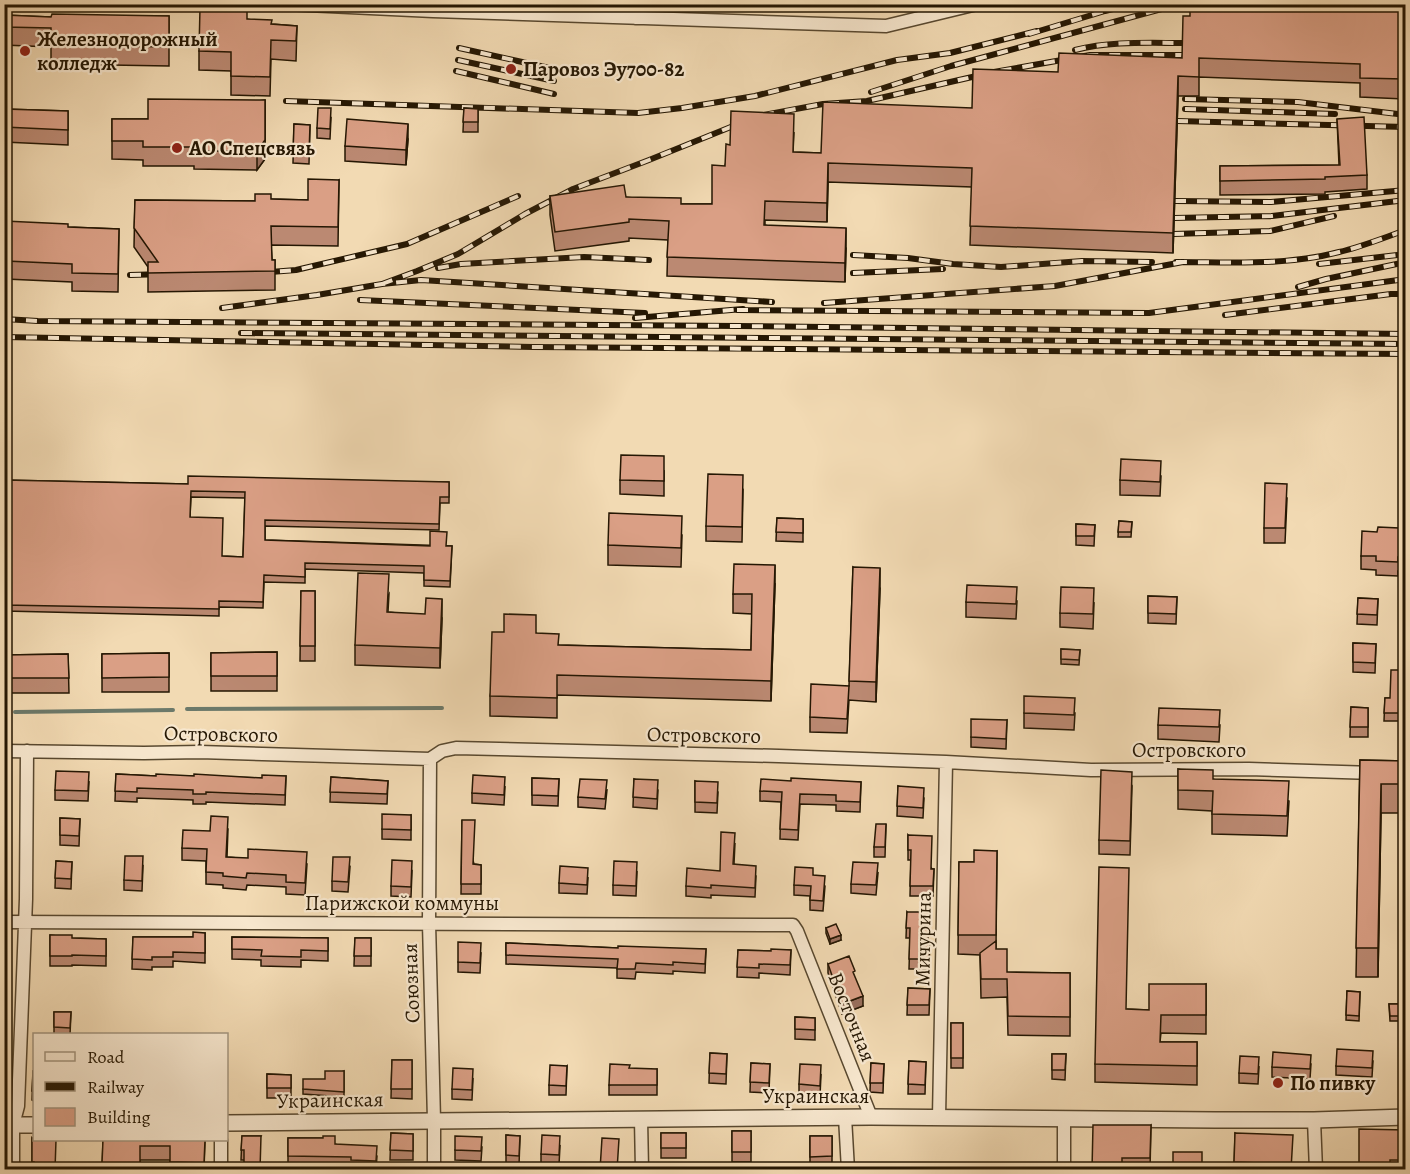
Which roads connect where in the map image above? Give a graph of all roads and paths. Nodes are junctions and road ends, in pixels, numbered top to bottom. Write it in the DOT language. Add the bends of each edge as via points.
graph roads {
  1 [pos="286,4"];
  2 [pos="635,4"];
  3 [pos="977,4"];
  4 [pos="635,18"];
  5 [pos="4,751"];
  6 [pos="27,751"];
  7 [pos="430,759"];
  8 [pos="946,762"];
  9 [pos="1406,774"];
  10 [pos="4,922"];
  11 [pos="25,922"];
  12 [pos="429,923"];
  13 [pos="797,931"];
  14 [pos="846,1117"];
  15 [pos="871,1117"];
  16 [pos="939,1117"];
  17 [pos="1406,1117"];
  18 [pos="642,1119"];
  19 [pos="1064,1119"];
  20 [pos="434,1120"];
  21 [pos="1314,1120"];
  22 [pos="228,1123"];
  23 [pos="9,1125"];
  24 [pos="33,1125"];
  25 [pos="221,1141"];
  26 [pos="13,1170"];
  27 [pos="221,1170"];
  28 [pos="434,1170"];
  29 [pos="642,1170"];
  30 [pos="848,1170"];
  31 [pos="1064,1170"];
  32 [pos="1316,1170"];
  1 -- 4 [label="street"];
  2 -- 4 [label="street"];
  3 -- 4 [label="street" via="886,26"];
  5 -- 6 [label="street, Островского"];
  6 -- 7 [label="street, Островского"];
  6 -- 11 [label="street"];
  7 -- 8 [label="street, Островского" via="456,748"];
  7 -- 12 [label="street, Союзная"];
  8 -- 9 [label="street, Островского" via="1091,770 1249,769"];
  8 -- 16 [label="street, Мичурина"];
  10 -- 11 [label="street, Парижской коммуны"];
  11 -- 12 [label="street, Парижской коммуны"];
  11 -- 23 [label="street" via="18,1106"];
  12 -- 13 [label="street, Парижской коммуны" via="793,925"];
  12 -- 20 [label="street, Союзная"];
  13 -- 15 [label="street, Восточная"];
  14 -- 15 [label="street, Украинская"];
  14 -- 18 [label="street, Украинская"];
  14 -- 30 [label="street"];
  15 -- 16 [label="street, Украинская"];
  16 -- 19 [label="street, Украинская"];
  17 -- 21 [label="street, Украинская"];
  18 -- 20 [label="street, Украинская"];
  18 -- 29 [label="street"];
  19 -- 21 [label="street, Украинская"];
  19 -- 31 [label="street"];
  20 -- 22 [label="street, Украинская"];
  20 -- 28 [label="street, Союзная"];
  21 -- 32 [label="street"];
  23 -- 24 [label="street"];
  23 -- 26 [label="street"];
  25 -- 27 [label="street"];
}
